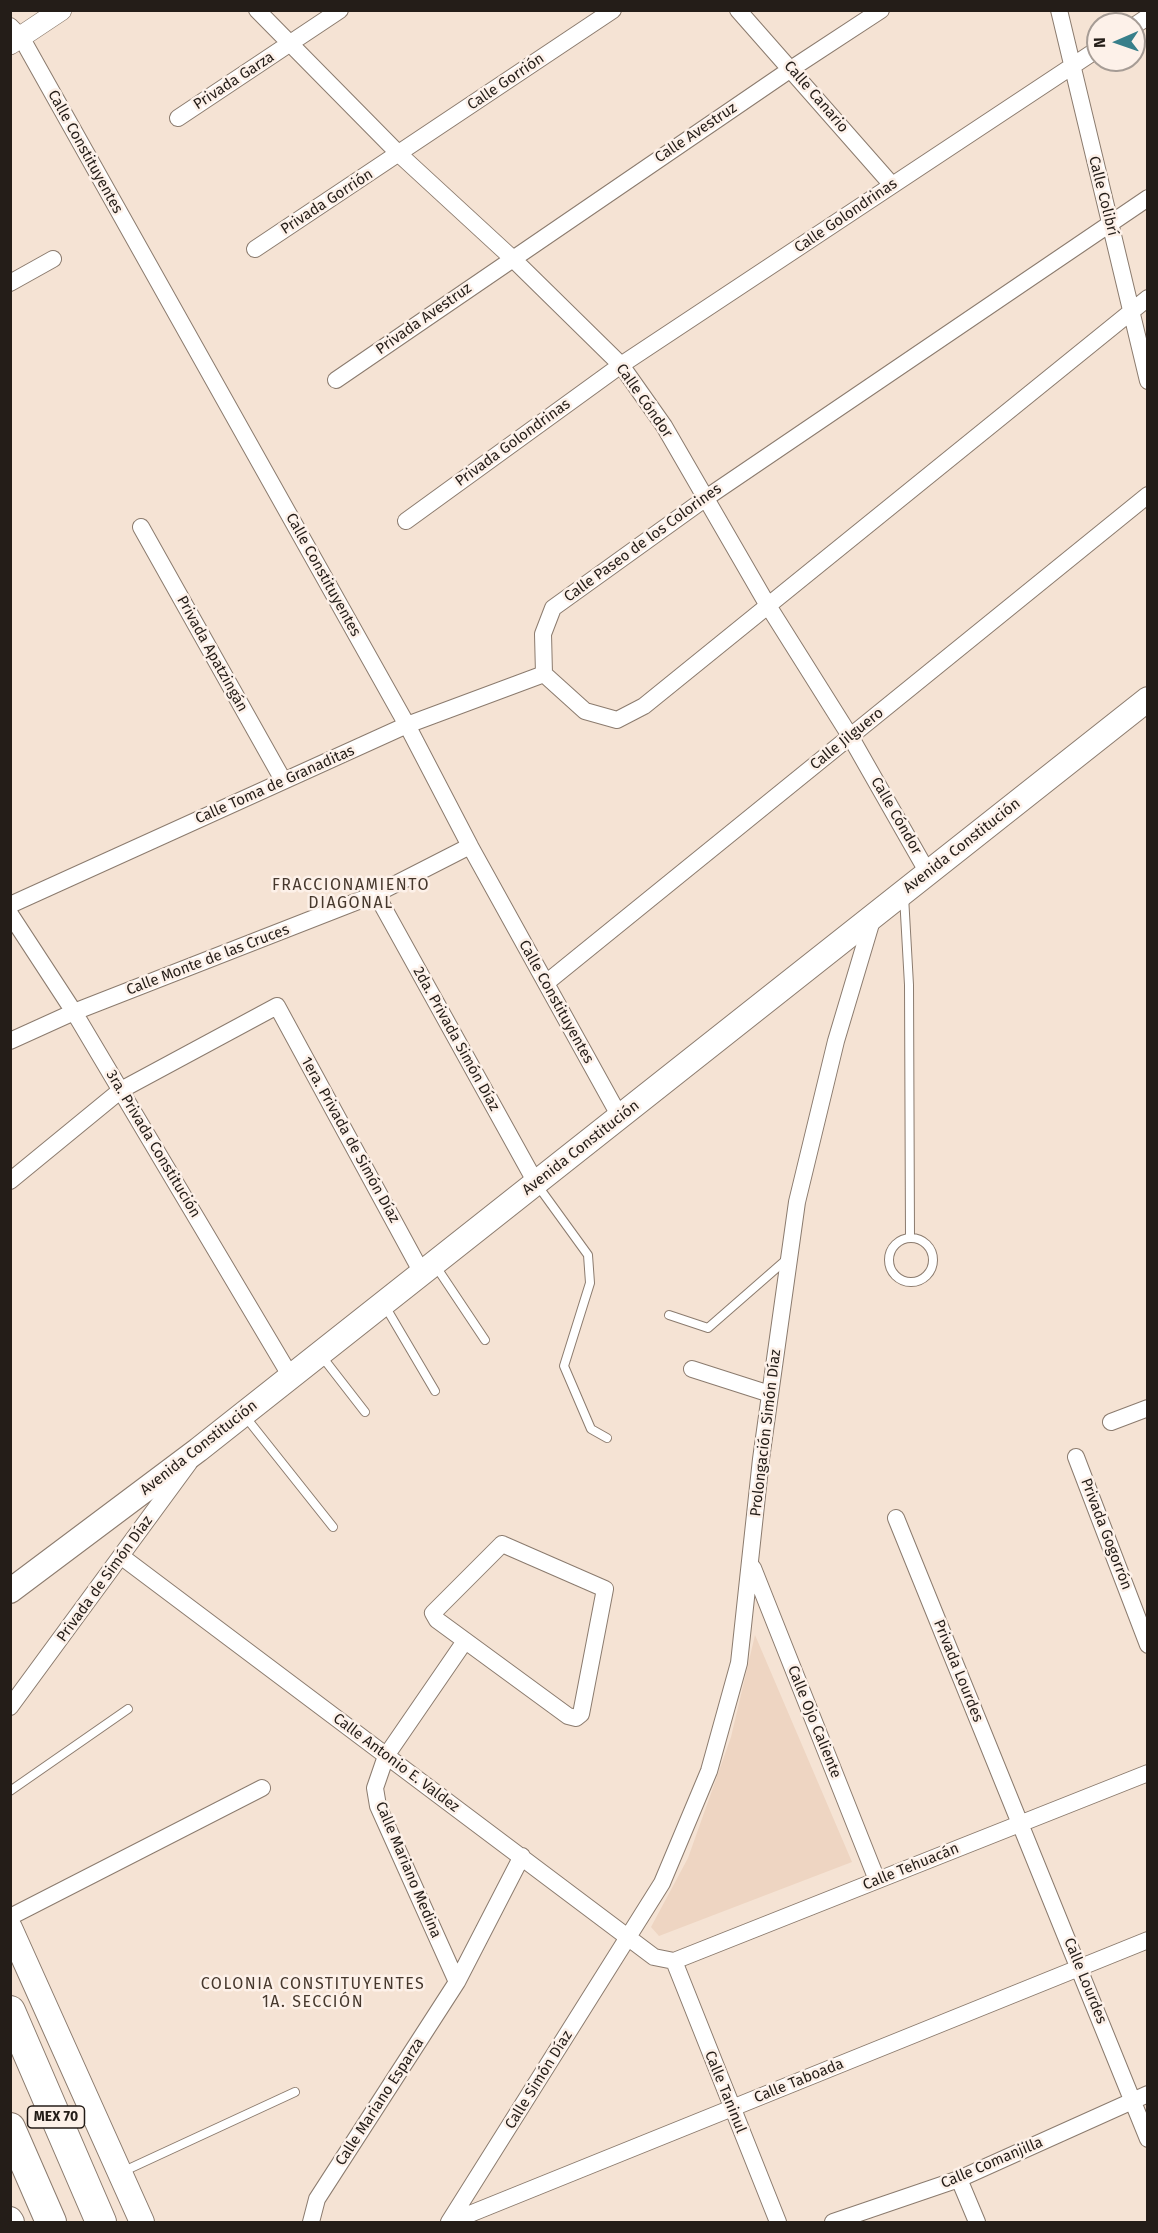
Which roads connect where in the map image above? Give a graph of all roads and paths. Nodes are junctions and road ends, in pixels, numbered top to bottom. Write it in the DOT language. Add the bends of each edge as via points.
graph roads {
  1 [pos="61,10"];
  2 [pos="257,10"];
  3 [pos="340,10"];
  4 [pos="613,10"];
  5 [pos="738,10"];
  6 [pos="881,10"];
  7 [pos="1059,10"];
  8 [pos="14,36"];
  9 [pos="291,44"];
  10 [pos="1086,57"];
  11 [pos="1072,66"];
  12 [pos="791,69"];
  13 [pos="178,118"];
  14 [pos="399,154"];
  15 [pos="892,185"];
  16 [pos="1148,198"];
  17 [pos="1111,225"];
  18 [pos="255,249"];
  19 [pos="512,258"];
  20 [pos="53,259"];
  21 [pos="11,283"];
  22 [pos="1148,298"];
  23 [pos="1131,311"];
  24 [pos="621,365"];
  25 [pos="336,380"];
  26 [pos="1148,381"];
  27 [pos="1148,495"];
  28 [pos="705,498"];
  29 [pos="406,521"];
  30 [pos="141,527"];
  31 [pos="767,604"];
  32 [pos="544,674"];
  33 [pos="1148,699"];
  34 [pos="407,725"];
  35 [pos="850,736"];
  36 [pos="284,780"];
  37 [pos="470,846"];
  38 [pos="928,873"];
  39 [pos="903,892"];
  40 [pos="376,894"];
  41 [pos="10,905"];
  42 [pos="10,914"];
  43 [pos="873,917"];
  44 [pos="546,983"];
  45 [pos="74,1012"];
  46 [pos="10,1041"];
  47 [pos="121,1090"];
  48 [pos="620,1117"];
  49 [pos="10,1181"];
  50 [pos="536,1184"];
  51 [pos="910,1238"];
  52 [pos="787,1259"];
  53 [pos="428,1268"];
  54 [pos="384,1303"];
  55 [pos="669,1315"];
  56 [pos="485,1340"];
  57 [pos="320,1354"];
  58 [pos="692,1369"];
  59 [pos="291,1377"];
  60 [pos="435,1391"];
  61 [pos="770,1394"];
  62 [pos="1148,1408"];
  63 [pos="365,1412"];
  64 [pos="244,1414"];
  65 [pos="1111,1422"];
  66 [pos="607,1438"];
  67 [pos="198,1450"];
  68 [pos="1076,1458"];
  69 [pos="896,1518"];
  70 [pos="333,1527"];
  71 [pos="122,1557"];
  72 [pos="751,1564"];
  73 [pos="10,1591"];
  74 [pos="465,1641"];
  75 [pos="1148,1645"];
  76 [pos="10,1707"];
  77 [pos="128,1709"];
  78 [pos="386,1756"];
  79 [pos="1148,1773"];
  80 [pos="262,1788"];
  81 [pos="10,1791"];
  82 [pos="1021,1823"];
  83 [pos="522,1856"];
  84 [pos="877,1881"];
  85 [pos="10,1917"];
  86 [pos="10,1928"];
  87 [pos="630,1937"];
  88 [pos="1148,1940"];
  89 [pos="674,1961"];
  90 [pos="1080,1968"];
  91 [pos="457,1982"];
  92 [pos="10,2011"];
  93 [pos="295,2092"];
  94 [pos="1140,2097"];
  95 [pos="731,2109"];
  96 [pos="10,2128"];
  97 [pos="1148,2139"];
  98 [pos="122,2172"];
  99 [pos="959,2179"];
  100 [pos="51,2223"];
  101 [pos="101,2223"];
  102 [pos="142,2223"];
  103 [pos="311,2223"];
  104 [pos="450,2223"];
  105 [pos="778,2223"];
  106 [pos="833,2223"];
  107 [pos="976,2223"];
  1 -- 8 [label="street"];
  2 -- 9 [label="street, Calle Cóndor"];
  3 -- 9 [label="street, Privada Garza"];
  4 -- 14 [label="street, Calle Gorrión"];
  5 -- 12 [label="street, Calle Canario"];
  6 -- 12 [label="street, Calle Avestruz"];
  7 -- 11 [label="street, Calle Colibrí"];
  8 -- 34 [label="street, Calle Constituyentes"];
  9 -- 13 [label="street, Privada Garza"];
  9 -- 14 [label="street, Calle Cóndor"];
  10 -- 11 [label="street"];
  11 -- 15 [label="street, Calle Golondrinas"];
  11 -- 17 [label="street, Calle Colibrí"];
  12 -- 15 [label="street, Calle Canario"];
  12 -- 19 [label="street, Calle Avestruz"];
  14 -- 18 [label="street, Privada Gorrión"];
  14 -- 19 [label="street, Calle Cóndor"];
  15 -- 24 [label="street, Calle Golondrinas"];
  16 -- 17 [label="street, Calle Paseo de los Colorines"];
  17 -- 23 [label="street, Calle Colibrí"];
  17 -- 28 [label="street, Calle Paseo de los Colorines"];
  19 -- 24 [label="street, Calle Cóndor"];
  19 -- 25 [label="street, Privada Avestruz"];
  20 -- 21 [label="street"];
  22 -- 23 [label="street"];
  23 -- 26 [label="street, Calle Colibrí"];
  23 -- 31 [label="street"];
  24 -- 28 [label="street, Calle Cóndor" via="664,426"];
  24 -- 29 [label="street, Privada Golondrinas"];
  27 -- 35 [label="street, Calle Jilguero"];
  28 -- 31 [label="street, Calle Cóndor"];
  28 -- 32 [label="street, Calle Paseo de los Colorines" via="553,608 543,634"];
  30 -- 36 [label="street, Privada Apatzingán"];
  31 -- 32 [label="street" via="644,706 617,720 585,711"];
  31 -- 35 [label="street, Calle Cóndor"];
  32 -- 34 [label="street, Calle Toma de Granaditas"];
  33 -- 38 [label="main road, Avenida Constitución"];
  34 -- 36 [label="street, Calle Toma de Granaditas"];
  34 -- 37 [label="street, Calle Constituyentes"];
  35 -- 38 [label="street, Calle Cóndor"];
  35 -- 44 [label="street, Calle Jilguero"];
  36 -- 41 [label="street, Calle Toma de Granaditas"];
  37 -- 40 [label="street, Calle Monte de las Cruces"];
  37 -- 44 [label="street, Calle Constituyentes"];
  38 -- 39 [label="main road, Avenida Constitución"];
  39 -- 43 [label="main road, Avenida Constitución"];
  39 -- 51 [label="lane" via="909,985"];
  40 -- 45 [label="street, Calle Monte de las Cruces"];
  40 -- 50 [label="street, 2da. Privada Simón Díaz"];
  42 -- 45 [label="street, 3ra. Privada Constitución"];
  43 -- 48 [label="main road, Avenida Constitución"];
  43 -- 52 [label="street, Prolongación Simón Díaz" via="836,1041"];
  44 -- 48 [label="street, Calle Constituyentes"];
  45 -- 46 [label="street, Calle Monte de las Cruces"];
  45 -- 47 [label="street, 3ra. Privada Constitución"];
  47 -- 49 [label="street"];
  47 -- 53 [label="street, 1era. Privada de Simón Díaz" via="277,1006"];
  47 -- 59 [label="street, 3ra. Privada Constitución"];
  48 -- 50 [label="main road, Avenida Constitución"];
  50 -- 53 [label="main road, Avenida Constitución"];
  50 -- 66 [label="lane" via="588,1255 590,1283 564,1366 591,1429"];
  51 -- 51 [label="lane" via="896,1244 889,1263 901,1279 914,1282 927,1276 933,1262 924,1242"];
  52 -- 55 [label="lane" via="708,1328"];
  52 -- 61 [label="street, Prolongación Simón Díaz"];
  53 -- 54 [label="main road, Avenida Constitución"];
  53 -- 56 [label="lane"];
  54 -- 57 [label="main road, Avenida Constitución"];
  54 -- 60 [label="lane"];
  57 -- 59 [label="main road, Avenida Constitución"];
  57 -- 63 [label="lane"];
  58 -- 61 [label="street"];
  59 -- 64 [label="main road, Avenida Constitución"];
  61 -- 72 [label="street, Prolongación Simón Díaz"];
  62 -- 65 [label="street"];
  64 -- 67 [label="main road, Avenida Constitución"];
  64 -- 70 [label="lane"];
  67 -- 71 [label="street, Privada de Simón Díaz"];
  67 -- 73 [label="main road, Avenida Constitución"];
  68 -- 75 [label="street, Privada Gogorrón"];
  69 -- 82 [label="street, Privada Lourdes"];
  71 -- 76 [label="street, Privada de Simón Díaz"];
  71 -- 78 [label="street, Calle Antonio E. Valdez"];
  72 -- 84 [label="street, Calle Ojo Caliente"];
  72 -- 87 [label="street, Prolongación Simón Díaz" via="739,1663 709,1771 662,1883"];
  74 -- 74 [label="street" via="576,1718 581,1714 605,1589 502,1544 433,1613"];
  74 -- 78 [label="street, Calle Mariano Medina"];
  77 -- 81 [label="lane"];
  78 -- 83 [label="street, Calle Antonio E. Valdez"];
  78 -- 91 [label="street, Calle Mariano Medina" via="375,1788 378,1806"];
  79 -- 82 [label="street, Calle Tehuacán"];
  80 -- 85 [label="street"];
  82 -- 84 [label="street, Calle Tehuacán"];
  82 -- 90 [label="street, Calle Lourdes"];
  83 -- 87 [label="street, Calle Antonio E. Valdez"];
  83 -- 91 [label="street, Calle Mariano Esparza"];
  84 -- 89 [label="street, Calle Tehuacán"];
  86 -- 98 [label="main road"];
  87 -- 89 [label="street, Calle Antonio E. Valdez" via="654,1957"];
  87 -- 104 [label="street, Calle Simón Díaz"];
  88 -- 90 [label="street, Calle Taboada"];
  89 -- 95 [label="street, Calle Taninul"];
  90 -- 94 [label="street, Calle Lourdes"];
  90 -- 95 [label="street, Calle Taboada"];
  91 -- 103 [label="street, Calle Mariano Esparza" via="317,2199"];
  92 -- 101 [label="highway, MEX 70"];
  93 -- 98 [label="lane"];
  94 -- 97 [label="street, Calle Lourdes"];
  94 -- 99 [label="street, Calle Comanjilla"];
  95 -- 104 [label="street, Calle Taboada"];
  95 -- 105 [label="street, Calle Taninul"];
  96 -- 100 [label="highway, MEX 70"];
  98 -- 102 [label="main road"];
  99 -- 106 [label="street, Calle Comanjilla"];
  99 -- 107 [label="street"];
}
